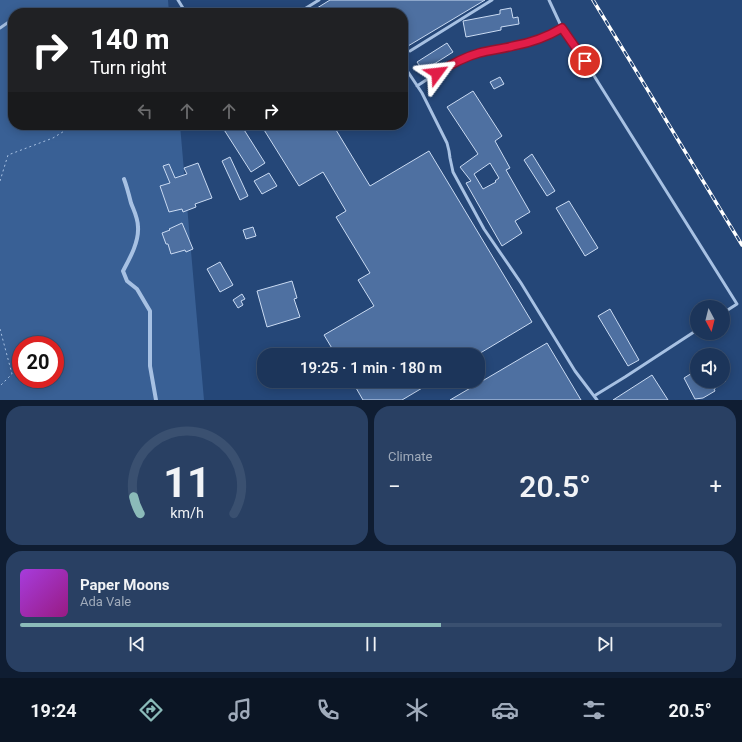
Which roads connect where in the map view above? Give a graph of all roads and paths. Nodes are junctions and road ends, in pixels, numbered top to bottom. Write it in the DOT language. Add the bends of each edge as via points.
graph roads {
  1 [pos="319,0"];
  2 [pos="492,0"];
  3 [pos="549,0"];
  4 [pos="306,8"];
  5 [pos="562,28"];
  6 [pos="410,51"];
  7 [pos="408,72"];
  8 [pos="417,86"];
  9 [pos="66,130"];
  10 [pos="124,179"];
  11 [pos="0,181"];
  12 [pos="730,308"];
  13 [pos="0,329"];
  14 [pos="690,334"];
  15 [pos="0,386"];
  16 [pos="594,396"];
  17 [pos="156,400"];
  18 [pos="597,400"];
  1 -- 4 [label="lane"];
  2 -- 6 [label="lane"];
  3 -- 5 [label="lane"];
  5 -- 8 [label="lane" via="528,43 465,58"];
  5 -- 12 [label="lane" via="737,304"];
  7 -- 8 [label="lane"];
  8 -- 16 [label="lane" via="447,144 453,172 484,229 575,371"];
  9 -- 11 [label="path" via="53,138 8,155"];
  10 -- 17 [label="street" via="138,228 137,239 123,271 127,282 136,288 150,311 150,366"];
  13 -- 15 [label="path" via="12,374"];
  14 -- 16 [label="lane"];
  16 -- 18 [label="lane"];
}
